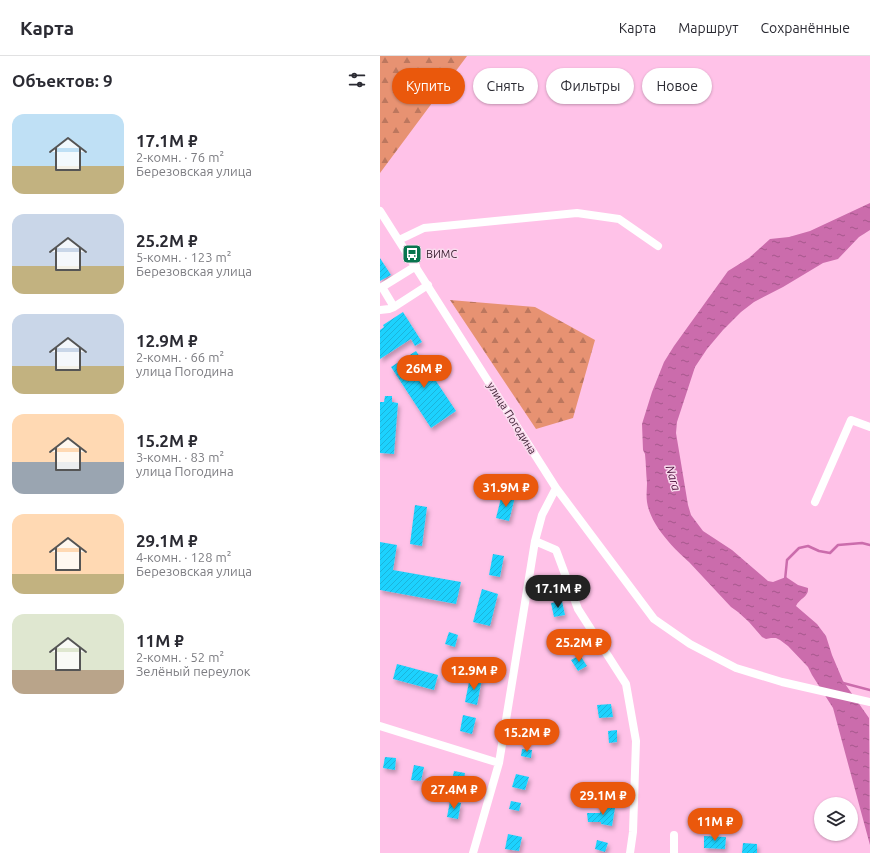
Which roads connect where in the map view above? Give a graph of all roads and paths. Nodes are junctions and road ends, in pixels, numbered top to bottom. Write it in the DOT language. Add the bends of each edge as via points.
graph roads {
  1 [pos="380,211"];
  2 [pos="399,240"];
  3 [pos="658,246"];
  4 [pos="416,266"];
  5 [pos="428,285"];
  6 [pos="381,287"];
  7 [pos="394,306"];
  8 [pos="380,310"];
  9 [pos="870,427"];
  10 [pos="556,488"];
  11 [pos="815,502"];
  12 [pos="535,541"];
  13 [pos="870,702"];
  14 [pos="380,726"];
  15 [pos="499,762"];
  16 [pos="674,835"];
  17 [pos="473,853"];
  18 [pos="630,853"];
  19 [pos="674,853"];
  1 -- 2 [label="street, улица Погодина"];
  2 -- 3 [label="street" via="424,228 577,213 619,219"];
  2 -- 4 [label="street, улица Погодина"];
  4 -- 5 [label="street, улица Погодина"];
  4 -- 6 [label="street"];
  5 -- 7 [label="street"];
  5 -- 10 [label="street, улица Погодина"];
  6 -- 7 [label="street"];
  7 -- 8 [label="street"];
  9 -- 11 [label="street" via="851,420"];
  10 -- 12 [label="street" via="542,515"];
  10 -- 13 [label="street, улица Погодина" via="654,619 690,644 736,668 782,682"];
  12 -- 15 [label="street"];
  12 -- 18 [label="street" via="556,550 578,609 626,684 636,740"];
  14 -- 15 [label="street"];
  15 -- 17 [label="street"];
  16 -- 19 [label="street"];
}
